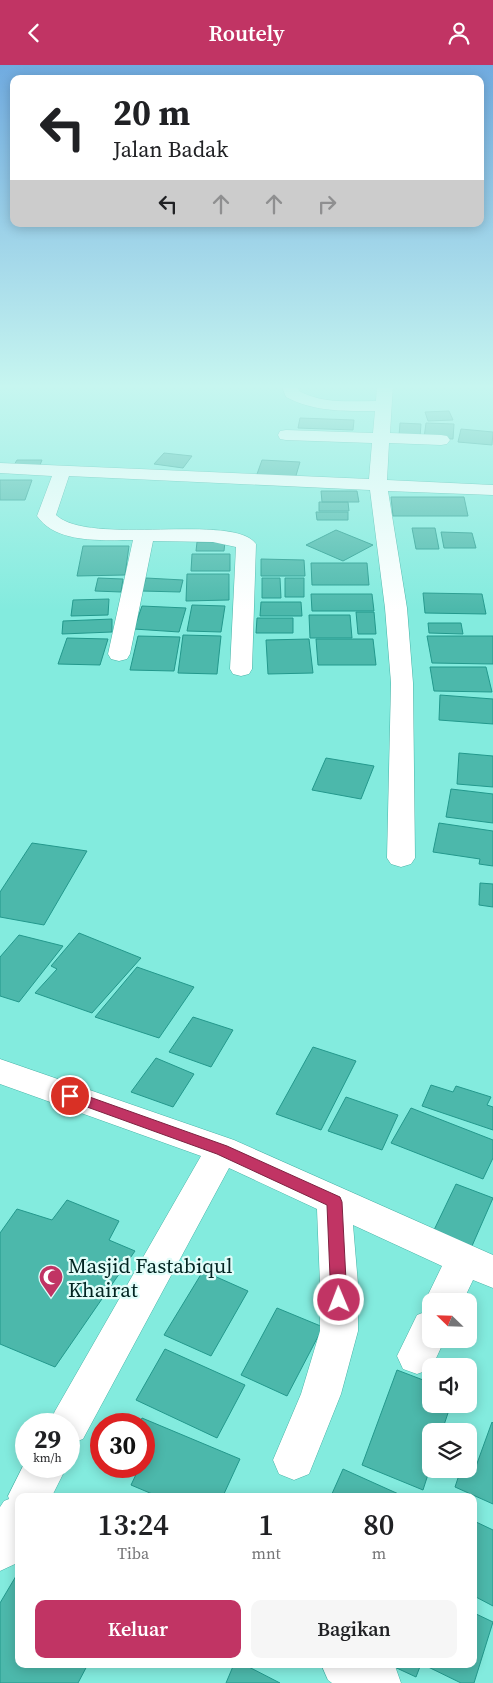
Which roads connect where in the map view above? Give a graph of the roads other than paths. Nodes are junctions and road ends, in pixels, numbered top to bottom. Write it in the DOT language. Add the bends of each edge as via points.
graph roads {
  1 [pos="381,460"];
  2 [pos="0,468"];
  3 [pos="63,470"];
  4 [pos="378,485"];
  5 [pos="493,490"];
  6 [pos="144,535"];
  7 [pos="119,654"];
  8 [pos="241,669"];
  9 [pos="401,858"];
  10 [pos="0,1071"];
  11 [pos="222,1150"];
  12 [pos="334,1202"];
  13 [pos="479,1266"];
  14 [pos="452,1293"];
  15 [pos="76,1413"];
  16 [pos="294,1460"];
  17 [pos="40,1478"];
  18 [pos="32,1493"];
  19 [pos="15,1522"];
  20 [pos="0,1549"];
  21 [pos="351,1668"];
  22 [pos="378,1683"];
  1 -- 4 [label="street"];
  2 -- 3 [label="street"];
  3 -- 4 [label="street"];
  3 -- 6 [label="street" via="47,511 50,522 76,531"];
  4 -- 5 [label="street"];
  4 -- 9 [label="street" via="396,608 402,683"];
  6 -- 7 [label="street"];
  6 -- 8 [label="street" via="225,537 246,544"];
  10 -- 11 [label="street"];
  11 -- 12 [label="street"];
  11 -- 15 [label="street"];
  12 -- 13 [label="street"];
  12 -- 16 [label="street" via="339,1331 321,1394"];
  13 -- 14 [label="street"];
  17 -- 18 [label="street"];
  19 -- 20 [label="street"];
  21 -- 22 [label="street"];
}
